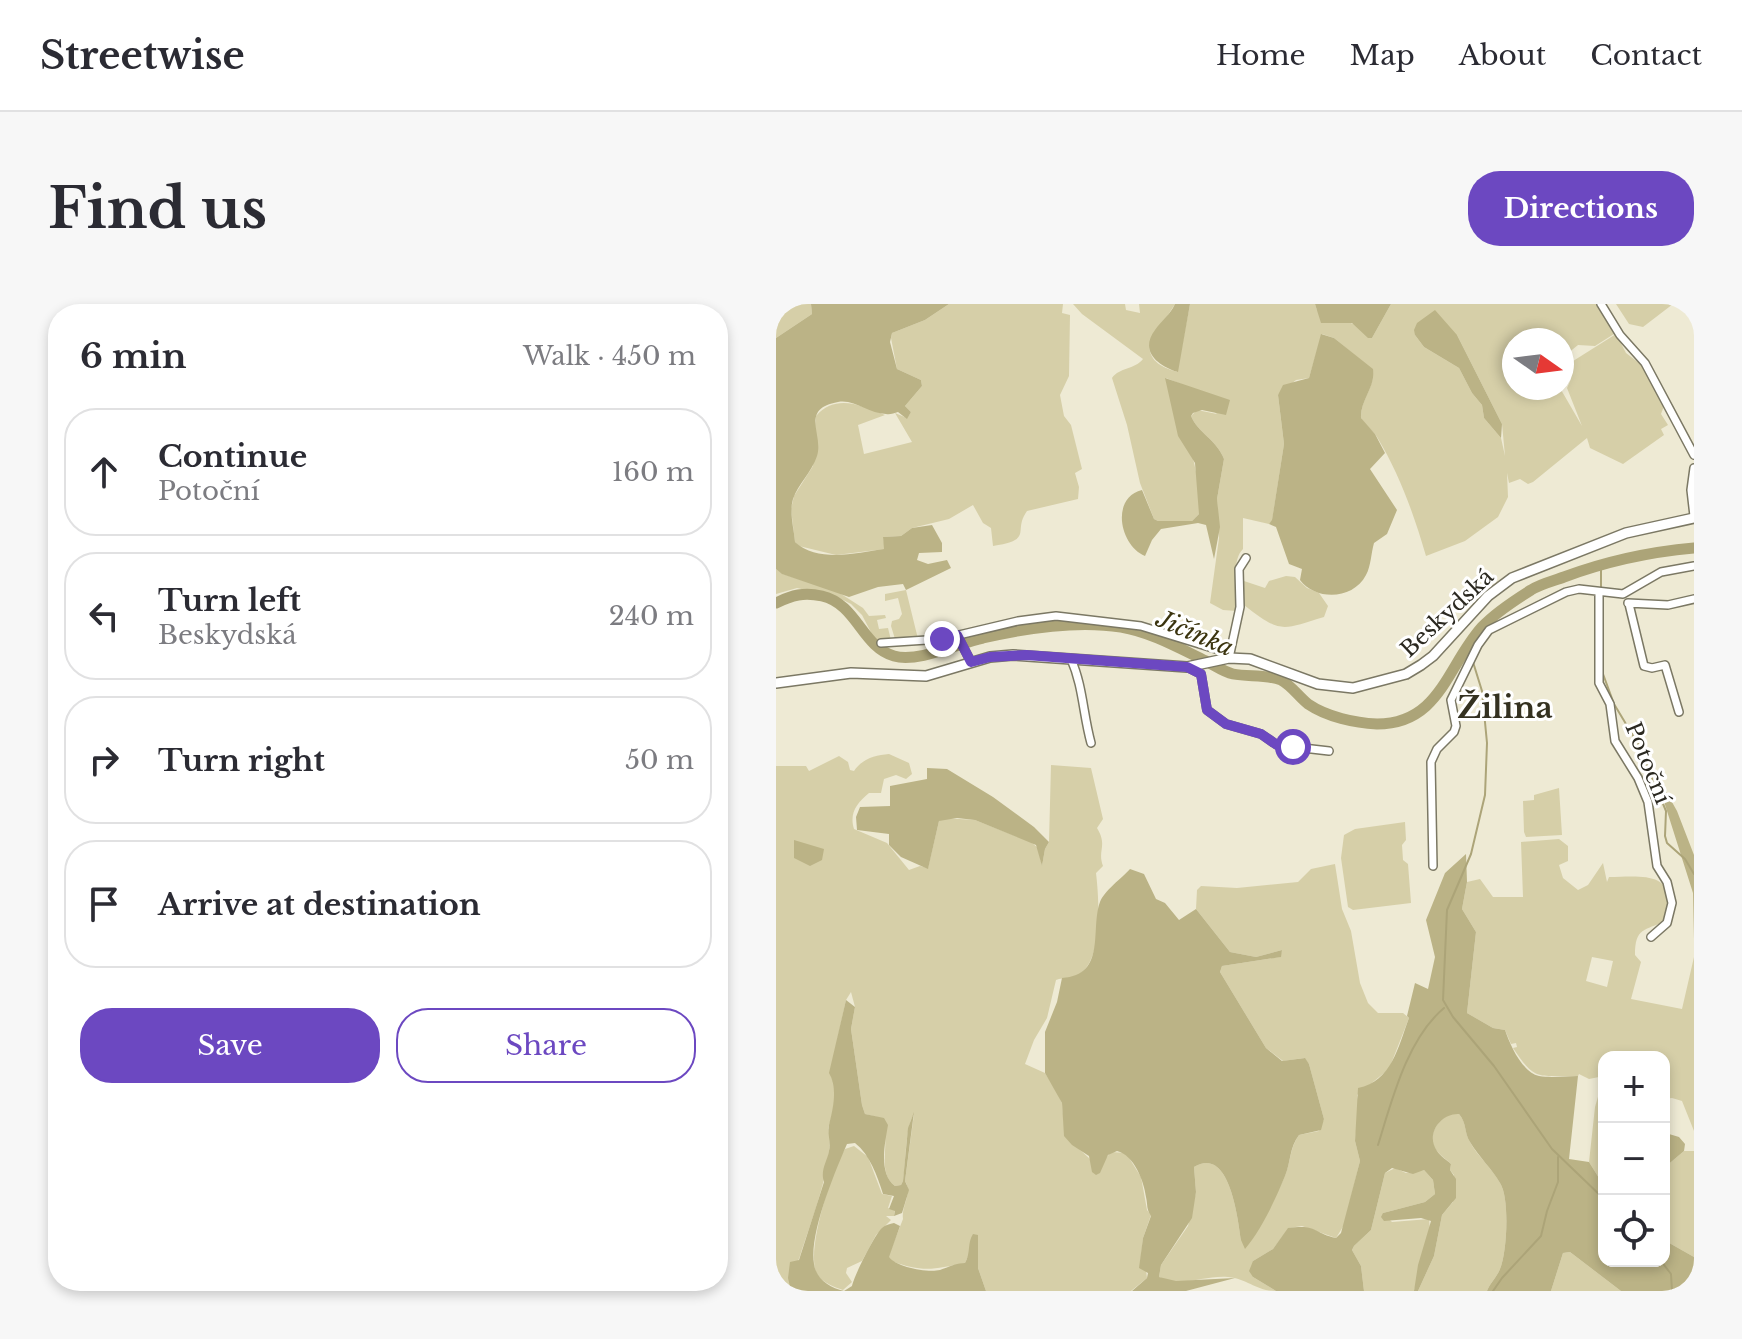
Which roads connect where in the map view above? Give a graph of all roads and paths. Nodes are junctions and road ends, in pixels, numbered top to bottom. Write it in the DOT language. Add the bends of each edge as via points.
graph roads {
  1 [pos="1601,304"];
  2 [pos="1694,455"];
  3 [pos="1694,468"];
  4 [pos="1694,517"];
  5 [pos="1246,558"];
  6 [pos="1694,566"];
  7 [pos="1599,593"];
  8 [pos="1623,594"];
  9 [pos="1694,599"];
  10 [pos="1629,604"];
  11 [pos="957,635"];
  12 [pos="881,643"];
  13 [pos="1071,659"];
  14 [pos="1225,659"];
  15 [pos="971,662"];
  16 [pos="1189,666"];
  17 [pos="776,683"];
  18 [pos="1679,712"];
  19 [pos="1091,743"];
  20 [pos="1329,751"];
  21 [pos="1433,866"];
  22 [pos="1651,937"];
  1 -- 2 [label="street" via="1645,363"];
  3 -- 4 [label="street, Beskydská"];
  4 -- 14 [label="street, Beskydská" via="1626,533 1512,578 1488,596 1433,656 1383,682 1333,686 1250,659"];
  5 -- 14 [label="street" via="1239,569 1240,607"];
  6 -- 8 [label="street" via="1661,572"];
  7 -- 8 [label="street"];
  7 -- 21 [label="street" via="1566,592 1489,630 1478,645 1451,700 1454,732 1431,762"];
  7 -- 22 [label="street, Potoční" via="1599,683 1610,704 1615,741 1648,802 1657,866 1672,903 1667,923"];
  8 -- 10 [label="street"];
  9 -- 10 [label="street"];
  10 -- 18 [label="street" via="1644,666 1665,665"];
  11 -- 12 [label="street"];
  11 -- 14 [label="street" via="1056,616 1141,626 1219,650"];
  11 -- 15 [label="street"];
  13 -- 15 [label="street" via="1013,655"];
  13 -- 16 [label="street"];
  13 -- 19 [label="street" via="1081,683"];
  14 -- 16 [label="street, Beskydská"];
  15 -- 17 [label="street" via="926,676 851,673"];
  16 -- 20 [label="street" via="1201,674 1207,710 1226,724 1261,734 1277,745"];
}
